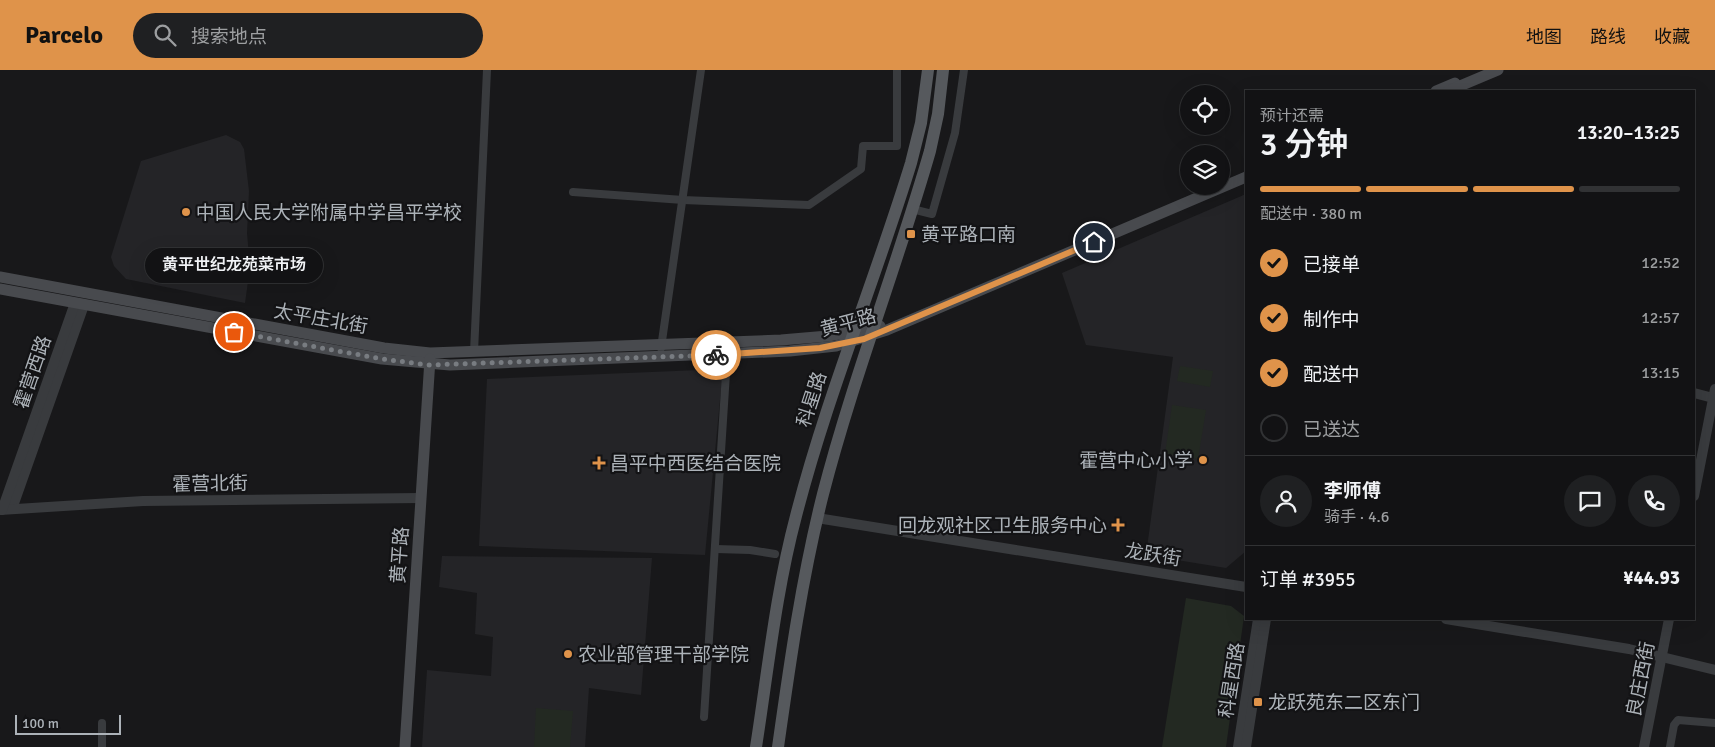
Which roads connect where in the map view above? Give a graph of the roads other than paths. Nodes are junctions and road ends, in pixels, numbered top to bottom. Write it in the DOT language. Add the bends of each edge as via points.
graph roads {
  1 [pos="487,70"];
  2 [pos="702,70"];
  3 [pos="897,70"];
  4 [pos="928,70"];
  5 [pos="943,70"];
  6 [pos="964,70"];
  7 [pos="1486,70"];
  8 [pos="1498,70"];
  9 [pos="1438,90"];
  10 [pos="1450,90"];
  11 [pos="1245,173"];
  12 [pos="1245,177"];
  13 [pos="1230,179"];
  14 [pos="573,192"];
  15 [pos="1193,195"];
  16 [pos="683,200"];
  17 [pos="912,208"];
  18 [pos="0,277"];
  19 [pos="0,289"];
  20 [pos="79,304"];
  21 [pos="873,332"];
  22 [pos="851,337"];
  23 [pos="728,342"];
  24 [pos="474,352"];
  25 [pos="661,352"];
  26 [pos="430,353"];
  27 [pos="728,354"];
  28 [pos="429,365"];
  29 [pos="1695,393"];
  30 [pos="1714,394"];
  31 [pos="1695,491"];
  32 [pos="421,498"];
  33 [pos="5,510"];
  34 [pos="817,518"];
  35 [pos="716,550"];
  36 [pos="775,554"];
  37 [pos="1245,587"];
  38 [pos="1258,620"];
  39 [pos="1266,620"];
  40 [pos="1452,620"];
  41 [pos="1669,620"];
  42 [pos="1662,656"];
  43 [pos="1715,670"];
  44 [pos="704,717"];
  45 [pos="102,723"];
  46 [pos="1715,723"];
  47 [pos="102,747"];
  48 [pos="405,747"];
  49 [pos="756,747"];
  50 [pos="778,747"];
  51 [pos="1238,747"];
  52 [pos="1246,747"];
  53 [pos="1644,747"];
  54 [pos="1670,747"];
  1 -- 24 [label="street"];
  2 -- 16 [label="street"];
  3 -- 16 [label="street" via="897,146 863,146 861,169 809,205"];
  4 -- 22 [label="main road, 科星路" via="921,123 911,162"];
  5 -- 17 [label="main road, 科星路" via="933,135"];
  6 -- 17 [label="street" via="955,134 932,214"];
  7 -- 9 [label="main road"];
  8 -- 10 [label="main road"];
  11 -- 13 [label="main road"];
  12 -- 21 [label="main road, 黄平路"];
  14 -- 16 [label="street"];
  15 -- 21 [label="main road, 黄平路"];
  16 -- 25 [label="street"];
  17 -- 21 [label="main road, 科星路"];
  18 -- 26 [label="main road, 太平庄北街" via="384,348"];
  19 -- 20 [label="main road, 太平庄北街"];
  20 -- 28 [label="main road, 太平庄北街"];
  20 -- 33 [label="street, 霍营西路"];
  21 -- 22 [label="main road, 黄平路"];
  21 -- 34 [label="main road, 科星路"];
  22 -- 23 [label="main road, 黄平路"];
  22 -- 27 [label="main road, 黄平路" via="804,350"];
  22 -- 49 [label="main road, 科星路" via="814,450 790,539"];
  23 -- 25 [label="main road, 黄平路"];
  23 -- 27 [label="street"];
  24 -- 25 [label="main road, 黄平路"];
  24 -- 26 [label="main road, 黄平路"];
  25 -- 27 [label="main road, 黄平路"];
  25 -- 28 [label="main road, 黄平路"];
  26 -- 28 [label="main road, 黄平路"];
  27 -- 35 [label="street"];
  28 -- 32 [label="main road, 黄平路"];
  29 -- 30 [label="street"];
  30 -- 31 [label="street"];
  32 -- 33 [label="street, 霍营北街" via="143,501"];
  32 -- 48 [label="main road, 黄平路"];
  34 -- 37 [label="street, 龙跃街"];
  34 -- 50 [label="main road, 科星路"];
  35 -- 36 [label="street"];
  35 -- 44 [label="street"];
  38 -- 51 [label="street, 科星西路"];
  39 -- 52 [label="street, 科星西路"];
  40 -- 42 [label="street"];
  41 -- 42 [label="street, 良庄西街"];
  42 -- 43 [label="street"];
  42 -- 53 [label="street, 良庄西街"];
  45 -- 47 [label="street"];
  46 -- 54 [label="street" via="1678,720"];
}
